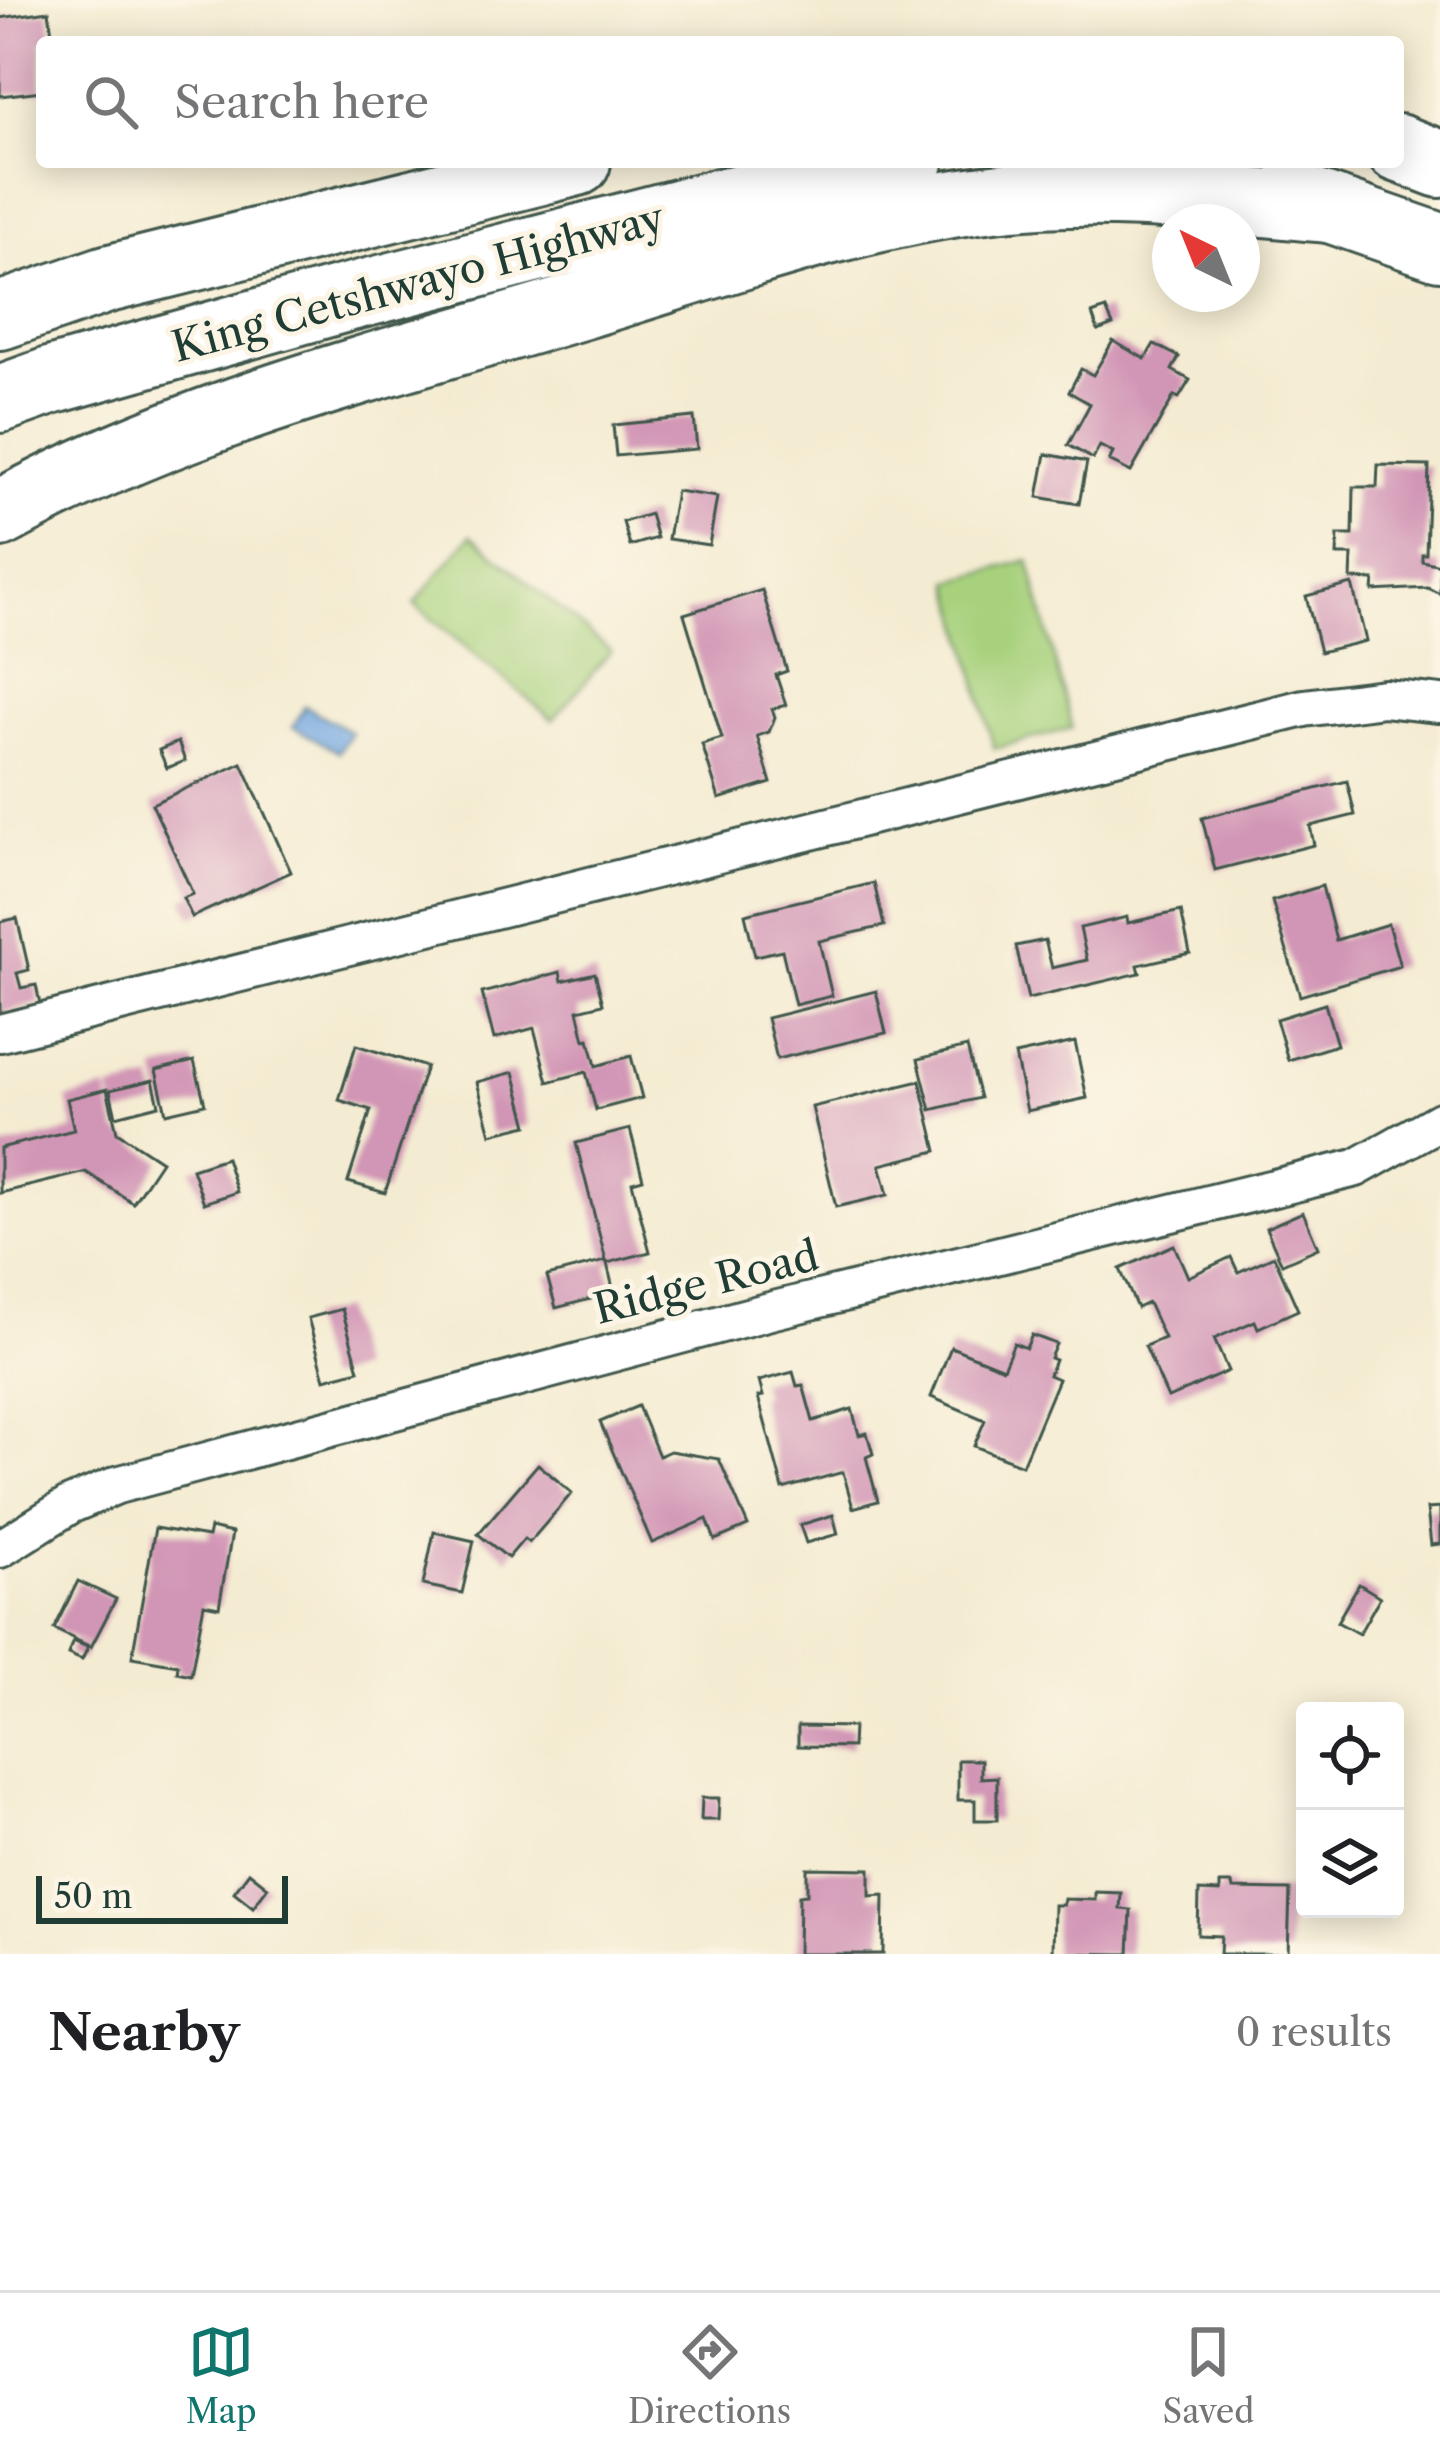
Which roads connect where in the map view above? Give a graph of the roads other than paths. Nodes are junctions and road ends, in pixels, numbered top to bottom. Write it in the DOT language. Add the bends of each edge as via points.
graph roads {
  1 [pos="1404,150"];
  2 [pos="1440,164"];
  3 [pos="553,168"];
  4 [pos="882,168"];
  5 [pos="1198,168"];
  6 [pos="1328,209"];
  7 [pos="1440,247"];
  8 [pos="0,316"];
  9 [pos="0,399"];
  10 [pos="0,514"];
  11 [pos="1440,704"];
  12 [pos="0,1033"];
  13 [pos="1440,1121"];
  14 [pos="0,1549"];
  1 -- 2 [label="highway"];
  3 -- 8 [label="highway, King Cetshwayo Highway" via="107,279"];
  4 -- 9 [label="highway, King Cetshwayo Highway" via="342,299"];
  5 -- 6 [label="highway"];
  6 -- 7 [label="highway"];
  6 -- 10 [label="highway" via="1138,192 928,208 230,410"];
  11 -- 12 [label="street" via="1384,698 1304,708"];
  13 -- 14 [label="street, Ridge Road" via="1356,1168 770,1311 117,1485"];
}
